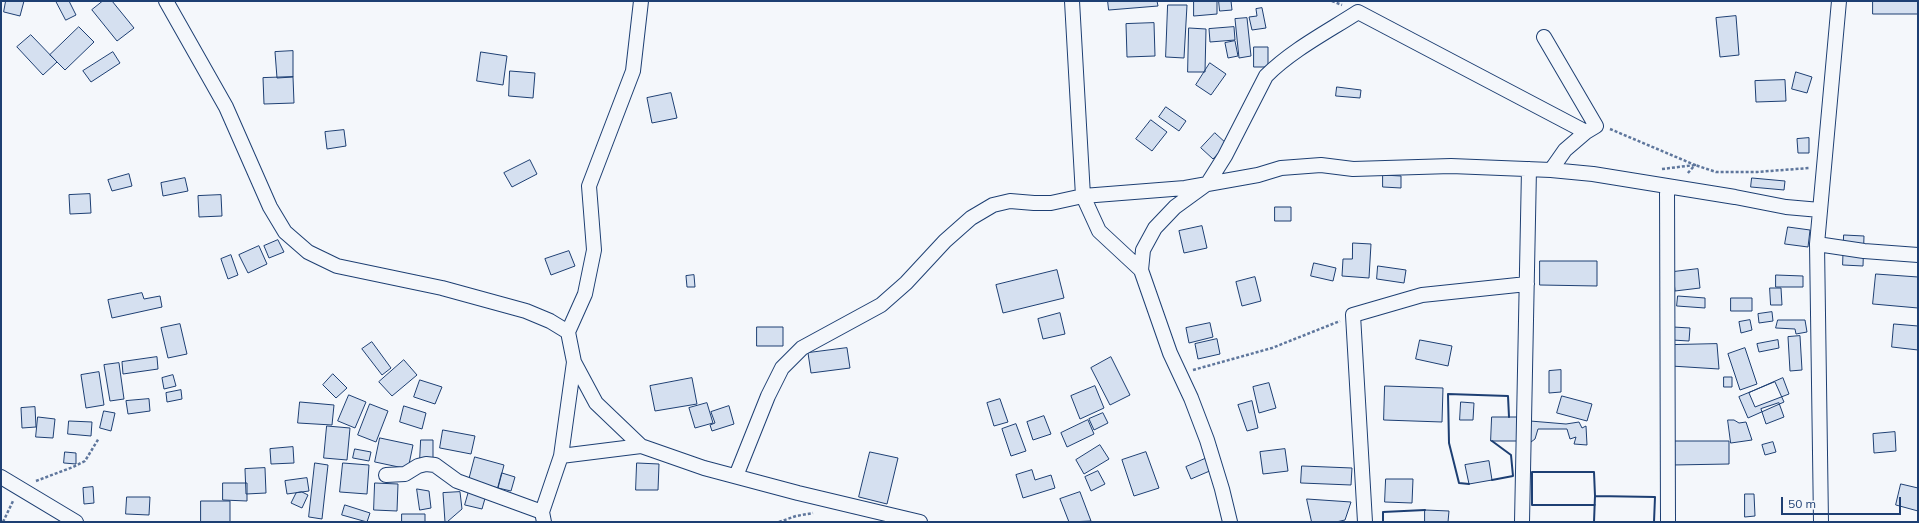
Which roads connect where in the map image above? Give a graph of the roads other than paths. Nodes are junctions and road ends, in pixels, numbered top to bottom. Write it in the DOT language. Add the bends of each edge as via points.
graph roads {
  1 [pos="166,1"];
  2 [pos="641,1"];
  3 [pos="1072,1"];
  4 [pos="1839,1"];
  5 [pos="1544,37"];
  6 [pos="1591,129"];
  7 [pos="1529,169"];
  8 [pos="1551,170"];
  9 [pos="1208,183"];
  10 [pos="1671,187"];
  11 [pos="1083,196"];
  12 [pos="1820,210"];
  13 [pos="1817,244"];
  14 [pos="1918,255"];
  15 [pos="1141,270"];
  16 [pos="1527,284"];
  17 [pos="568,332"];
  18 [pos="574,362"];
  19 [pos="641,446"];
  20 [pos="561,456"];
  21 [pos="386,476"];
  22 [pos="736,476"];
  23 [pos="1,477"];
  24 [pos="543,517"];
  25 [pos="76,522"];
  26 [pos="920,522"];
  27 [pos="1230,522"];
  28 [pos="1365,522"];
  29 [pos="1522,522"];
  30 [pos="1668,522"];
  31 [pos="1820,522"];
  1 -- 17 [label="street" via="226,107 270,207 285,232 308,252 337,266 442,288 526,311"];
  2 -- 17 [label="street" via="634,71 589,186 594,250 585,294"];
  3 -- 11 [label="street"];
  4 -- 12 [label="street"];
  5 -- 6 [label="street"];
  6 -- 8 [label="street" via="1565,150"];
  6 -- 9 [label="street" via="1358,12 1266,76 1225,156"];
  7 -- 8 [label="street"];
  7 -- 9 [label="street" via="1450,166 1352,168 1302,165"];
  7 -- 16 [label="street"];
  8 -- 10 [label="street"];
  9 -- 11 [label="street" via="1184,188"];
  9 -- 15 [label="street" via="1175,207 1155,228 1143,250"];
  10 -- 12 [label="street" via="1786,207"];
  10 -- 30 [label="street"];
  11 -- 15 [label="street" via="1099,231"];
  11 -- 22 [label="street" via="1051,202 1010,201 993,205 971,218 950,236 906,283 881,305 802,348 782,368"];
  12 -- 13 [label="street"];
  13 -- 14 [label="street" via="1864,252"];
  13 -- 31 [label="street"];
  15 -- 27 [label="street" via="1170,353 1207,440"];
  16 -- 28 [label="street" via="1422,296 1353,315"];
  16 -- 29 [label="street"];
  17 -- 18 [label="street"];
  18 -- 19 [label="street" via="596,403"];
  18 -- 20 [label="street"];
  19 -- 20 [label="street"];
  19 -- 22 [label="street" via="704,468"];
  20 -- 24 [label="street"];
  21 -- 24 [label="street" via="405,474 426,464 435,466 457,481"];
  22 -- 26 [label="street"];
  23 -- 25 [label="street"];
}
